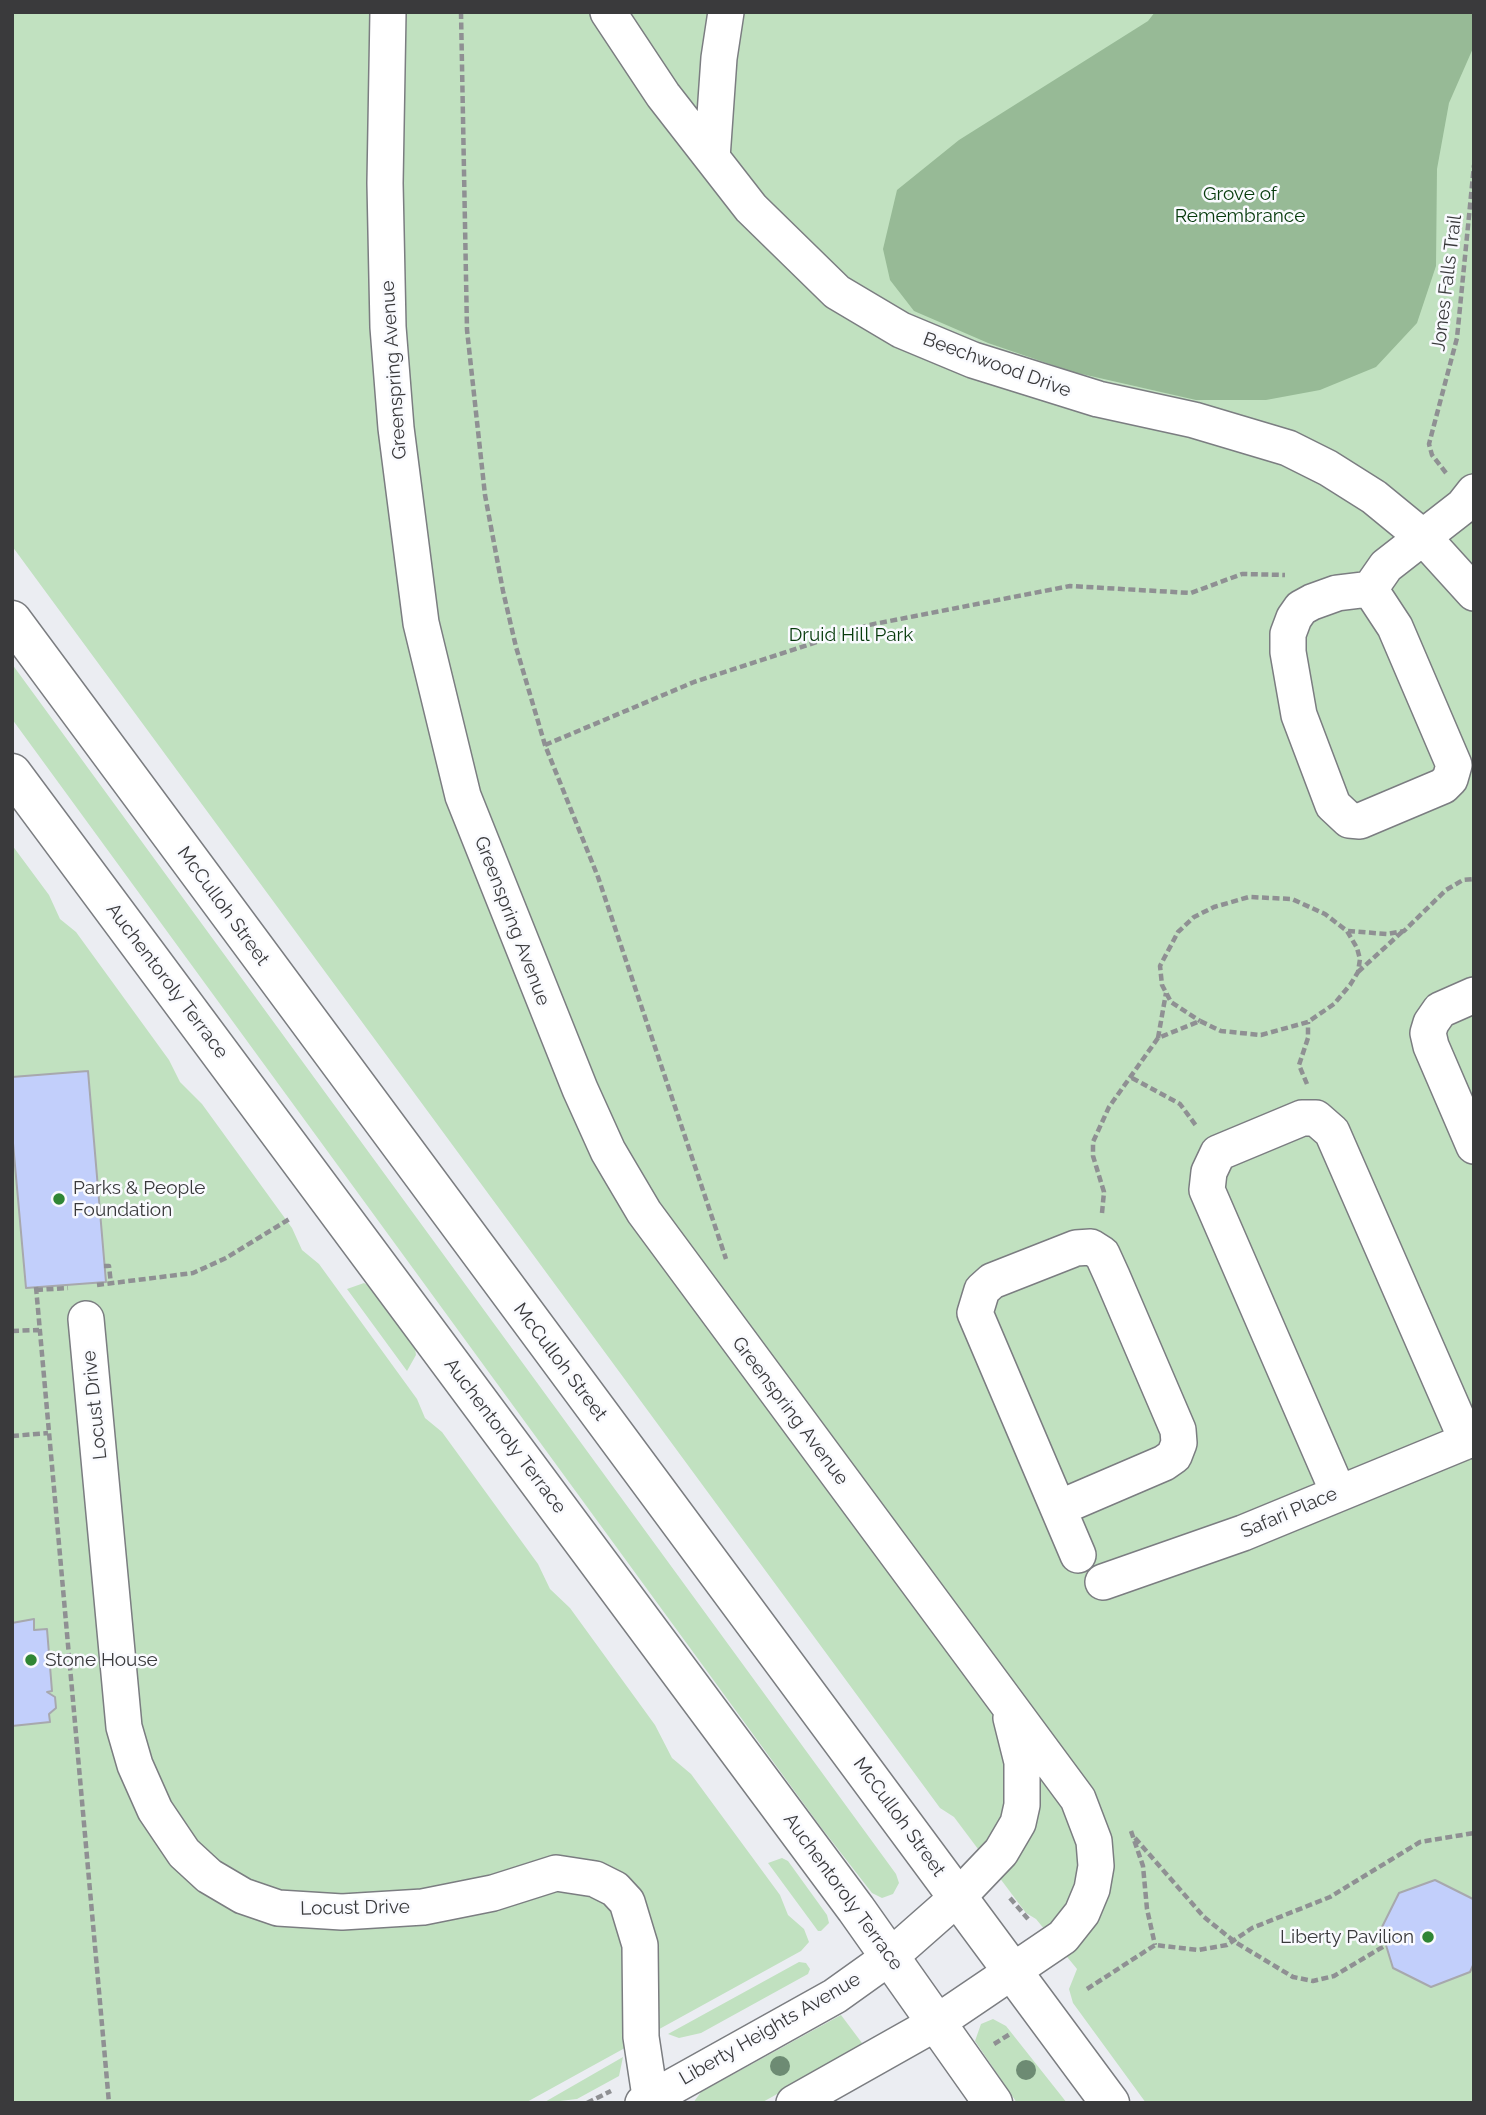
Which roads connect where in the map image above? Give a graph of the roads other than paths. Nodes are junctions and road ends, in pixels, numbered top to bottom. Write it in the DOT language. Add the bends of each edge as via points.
graph roads {
  1 [pos="388,12"];
  2 [pos="608,12"];
  3 [pos="726,12"];
  4 [pos="712,158"];
  5 [pos="1463,486"];
  6 [pos="1424,538"];
  7 [pos="1370,589"];
  8 [pos="1474,593"];
  9 [pos="12,620"];
  10 [pos="12,773"];
  11 [pos="1474,995"];
  12 [pos="1474,1146"];
  13 [pos="86,1303"];
  14 [pos="1470,1440"];
  15 [pos="1338,1492"];
  16 [pos="1059,1508"];
  17 [pos="1078,1555"];
  18 [pos="1103,1582"];
  19 [pos="1004,1698"];
  20 [pos="958,1897"];
  21 [pos="891,1956"];
  22 [pos="1013,1971"];
  23 [pos="936,2023"];
  24 [pos="648,2102"];
  25 [pos="794,2103"];
  26 [pos="993,2103"];
  27 [pos="1110,2103"];
  1 -- 19 [label="street, Greenspring Avenue" via="385,183 396,428 421,623 463,796 580,1089 608,1151 644,1212"];
  2 -- 4 [label="street, Beechwood Drive"];
  3 -- 4 [label="street"];
  4 -- 6 [label="street, Beechwood Drive" via="782,241 837,292 901,330 1040,383 1288,448 1374,497"];
  5 -- 6 [label="street" via="1464,506"];
  6 -- 7 [label="street" via="1386,566"];
  6 -- 8 [label="street, Beechwood Drive"];
  7 -- 7 [label="street" via="1337,593 1301,608 1288,643 1299,715 1315,765 1333,805 1349,820 1360,821 1443,786 1454,765 1395,627"];
  9 -- 20 [label="main road, McCulloh Street"];
  10 -- 21 [label="main road, Auchentoroly Terrace"];
  11 -- 12 [label="street" via="1440,1010 1429,1033"];
  13 -- 24 [label="street, Locust Drive" via="124,1727 155,1810 184,1853 209,1876 243,1896 278,1908 308,1910 423,1908 493,1894 556,1873 595,1878 627,1902 636,1925"];
  14 -- 15 [label="street, Safari Place"];
  14 -- 15 [label="street" via="1332,1132 1316,1118 1302,1118 1218,1153 1207,1190"];
  15 -- 18 [label="street, Safari Place" via="1243,1533"];
  16 -- 16 [label="street" via="975,1313 982,1290 992,1282 1076,1248 1091,1247 1102,1254 1112,1276 1178,1430 1179,1443 1174,1456 1164,1463"];
  16 -- 17 [label="street"];
  19 -- 20 [label="street, Greenspring Avenue" via="1022,1762 1018,1823 1001,1852"];
  19 -- 22 [label="street, Greenspring Avenue" via="1077,1800 1090,1826 1096,1866 1082,1913 1063,1937"];
  20 -- 21 [label="street, Liberty Heights Avenue"];
  20 -- 22 [label="main road, McCulloh Street"];
  21 -- 23 [label="main road, Auchentoroly Terrace"];
  21 -- 24 [label="street, Liberty Heights Avenue" via="835,1996"];
  22 -- 23 [label="street"];
  22 -- 27 [label="main road, McCulloh Street"];
  23 -- 25 [label="street"];
  23 -- 26 [label="main road, Auchentoroly Terrace"];
}
